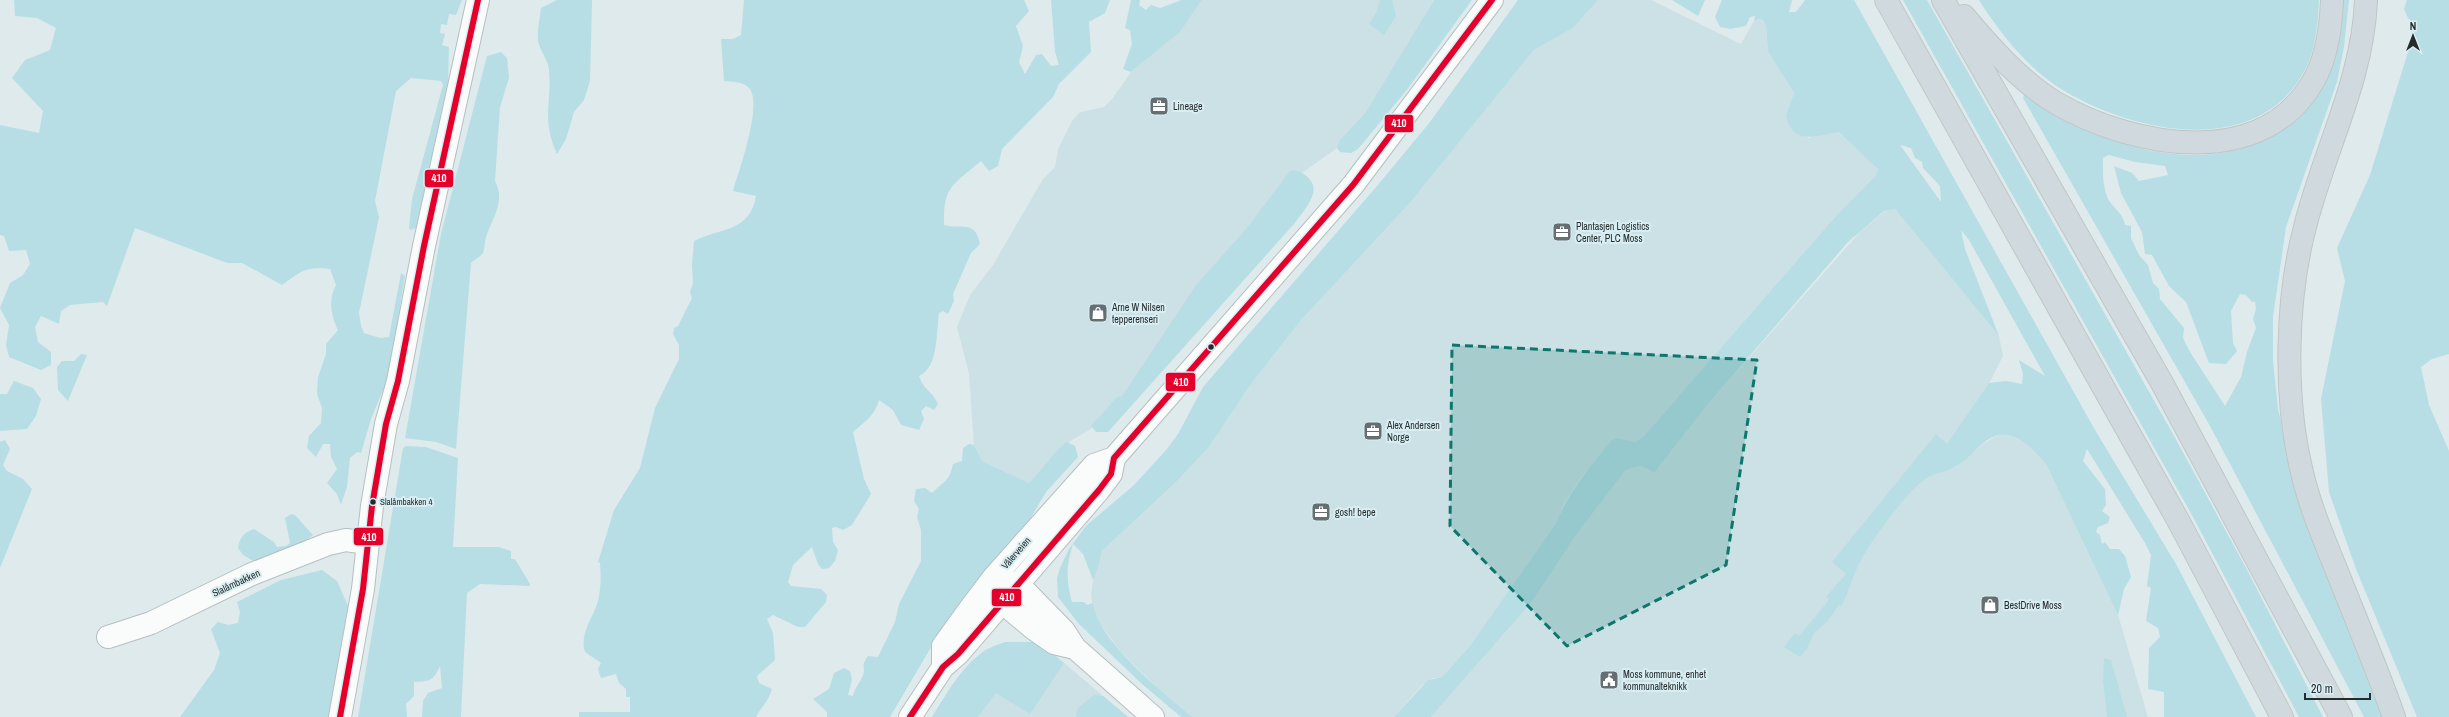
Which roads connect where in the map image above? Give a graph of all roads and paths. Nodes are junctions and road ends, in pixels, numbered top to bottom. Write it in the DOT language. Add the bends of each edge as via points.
graph roads {
  1 [pos="478,0"];
  2 [pos="1492,0"];
  3 [pos="1886,0"];
  4 [pos="1943,0"];
  5 [pos="1951,0"];
  6 [pos="2332,0"];
  7 [pos="2366,0"];
  8 [pos="1114,458"];
  9 [pos="367,543"];
  10 [pos="994,577"];
  11 [pos="1019,585"];
  12 [pos="1003,603"];
  13 [pos="108,637"];
  14 [pos="1075,648"];
  15 [pos="943,667"];
  16 [pos="340,717"];
  17 [pos="910,717"];
  18 [pos="1153,717"];
  19 [pos="2282,717"];
  20 [pos="2341,717"];
  21 [pos="2394,717"];
  1 -- 9 [label="street" via="424,246 398,381 386,424"];
  2 -- 8 [label="street, Vålerveien" via="1353,185"];
  3 -- 19 [label="highway" via="2172,509"];
  4 -- 20 [label="highway" via="2162,383"];
  5 -- 6 [label="highway" via="1981,37 2030,83 2056,102 2114,129 2150,139 2190,143 2219,142 2246,135 2270,124 2306,93 2324,56 2330,29"];
  7 -- 21 [label="highway" via="2363,32 2349,96 2304,227 2292,308 2290,378 2298,454 2310,499"];
  8 -- 10 [label="street, Vålerveien" via="1094,465"];
  8 -- 11 [label="street, Vålerveien" via="1111,474"];
  9 -- 13 [label="street, Slalåmbakken" via="346,540 328,544 252,574 151,623"];
  9 -- 16 [label="street" via="363,589"];
  10 -- 11 [label="street"];
  10 -- 12 [label="street"];
  10 -- 15 [label="street, Vålerveien" via="943,646"];
  11 -- 12 [label="street, Vålerveien"];
  11 -- 14 [label="street" via="1064,630"];
  12 -- 14 [label="street" via="1054,643"];
  12 -- 15 [label="street, Vålerveien" via="958,654"];
  14 -- 18 [label="street"];
  15 -- 17 [label="street, Vålerveien"];
}
